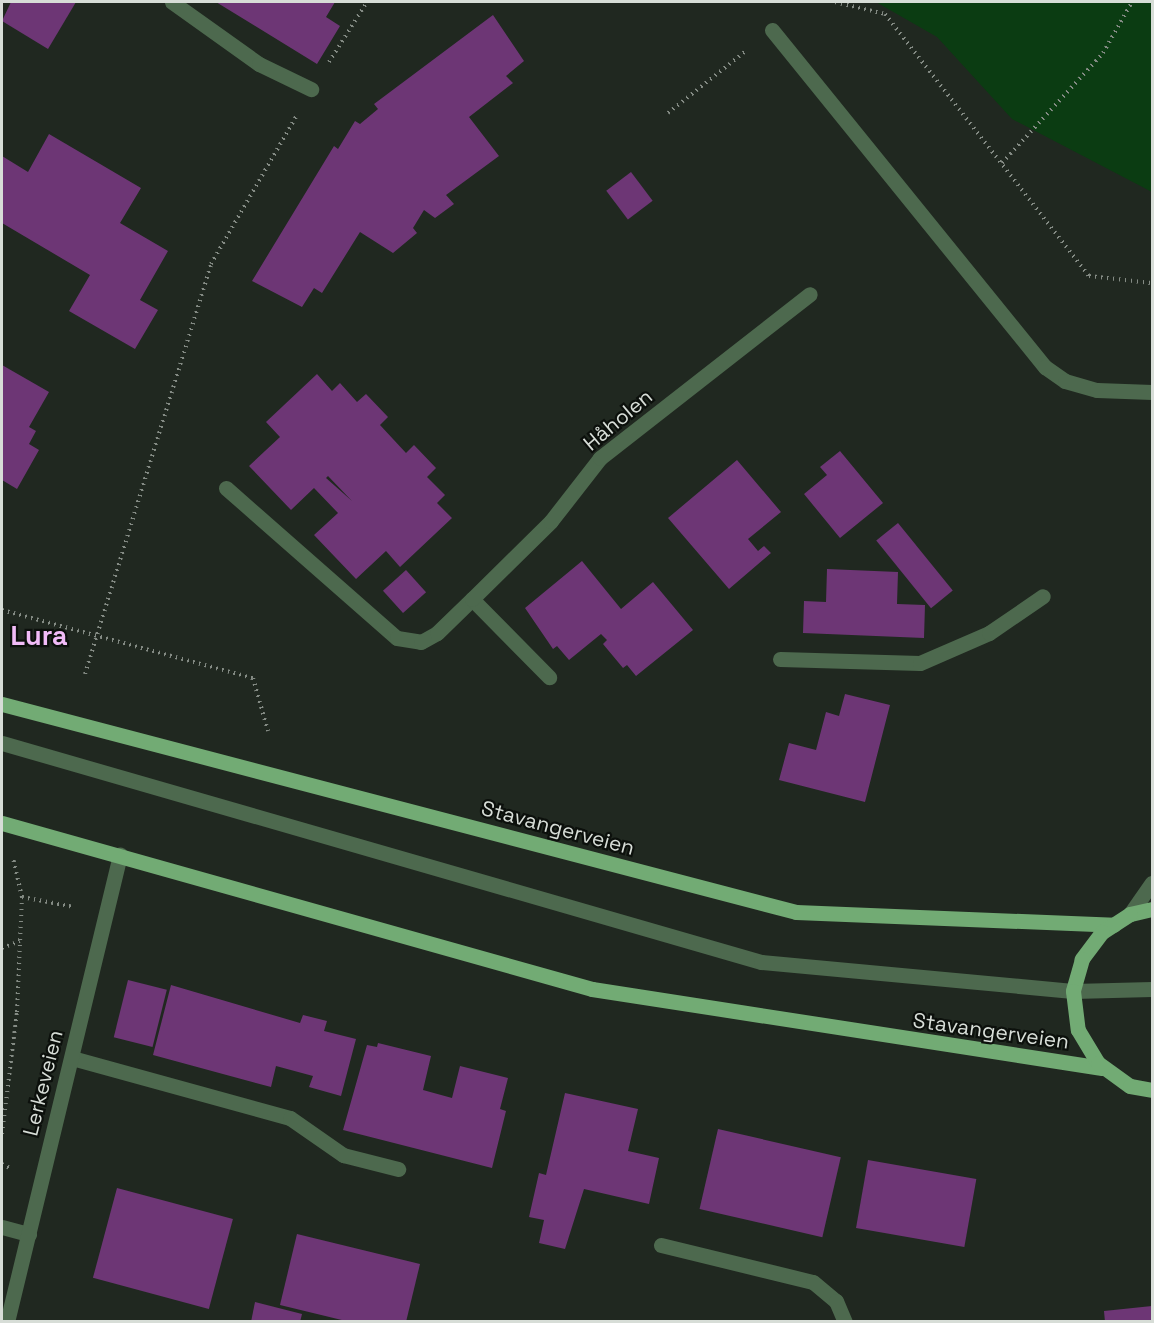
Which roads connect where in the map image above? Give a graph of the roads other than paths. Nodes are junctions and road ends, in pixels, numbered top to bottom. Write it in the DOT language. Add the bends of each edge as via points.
graph roads {
  1 [pos="172,2"];
  2 [pos="772,30"];
  3 [pos="311,89"];
  4 [pos="810,294"];
  5 [pos="1152,392"];
  6 [pos="226,488"];
  7 [pos="1043,596"];
  8 [pos="472,599"];
  9 [pos="780,659"];
  10 [pos="549,677"];
  11 [pos="2,704"];
  12 [pos="2,743"];
  13 [pos="2,823"];
  14 [pos="120,854"];
  15 [pos="1152,883"];
  16 [pos="1152,909"];
  17 [pos="1131,914"];
  18 [pos="1114,925"];
  19 [pos="1152,989"];
  20 [pos="1073,991"];
  21 [pos="72,1058"];
  22 [pos="1102,1068"];
  23 [pos="1152,1090"];
  24 [pos="398,1169"];
  25 [pos="2,1227"];
  26 [pos="29,1233"];
  27 [pos="661,1245"];
  28 [pos="7,1322"];
  29 [pos="845,1322"];
  1 -- 3 [label="street" via="259,64"];
  2 -- 5 [label="street" via="1045,367 1065,381 1097,390"];
  4 -- 8 [label="street, Håholen" via="600,459 551,521"];
  6 -- 8 [label="street, Håholen" via="397,638 421,642 437,633"];
  7 -- 9 [label="street" via="989,633 920,663"];
  8 -- 10 [label="street"];
  11 -- 18 [label="main road, Stavangerveien" via="796,912"];
  12 -- 20 [label="street" via="760,962"];
  13 -- 14 [label="main road, Stavangerveien"];
  14 -- 21 [label="street, Lerkeveien"];
  14 -- 22 [label="main road, Stavangerveien" via="592,989"];
  15 -- 17 [label="street"];
  16 -- 17 [label="main road"];
  17 -- 18 [label="main road"];
  18 -- 20 [label="main road" via="1082,959"];
  19 -- 20 [label="street"];
  20 -- 22 [label="main road" via="1078,1030"];
  21 -- 24 [label="street" via="290,1118 343,1155"];
  21 -- 26 [label="street, Lerkeveien"];
  22 -- 23 [label="main road" via="1130,1086"];
  25 -- 26 [label="street"];
  26 -- 28 [label="street, Lerkeveien"];
  27 -- 29 [label="street" via="813,1282 836,1301"];
}
